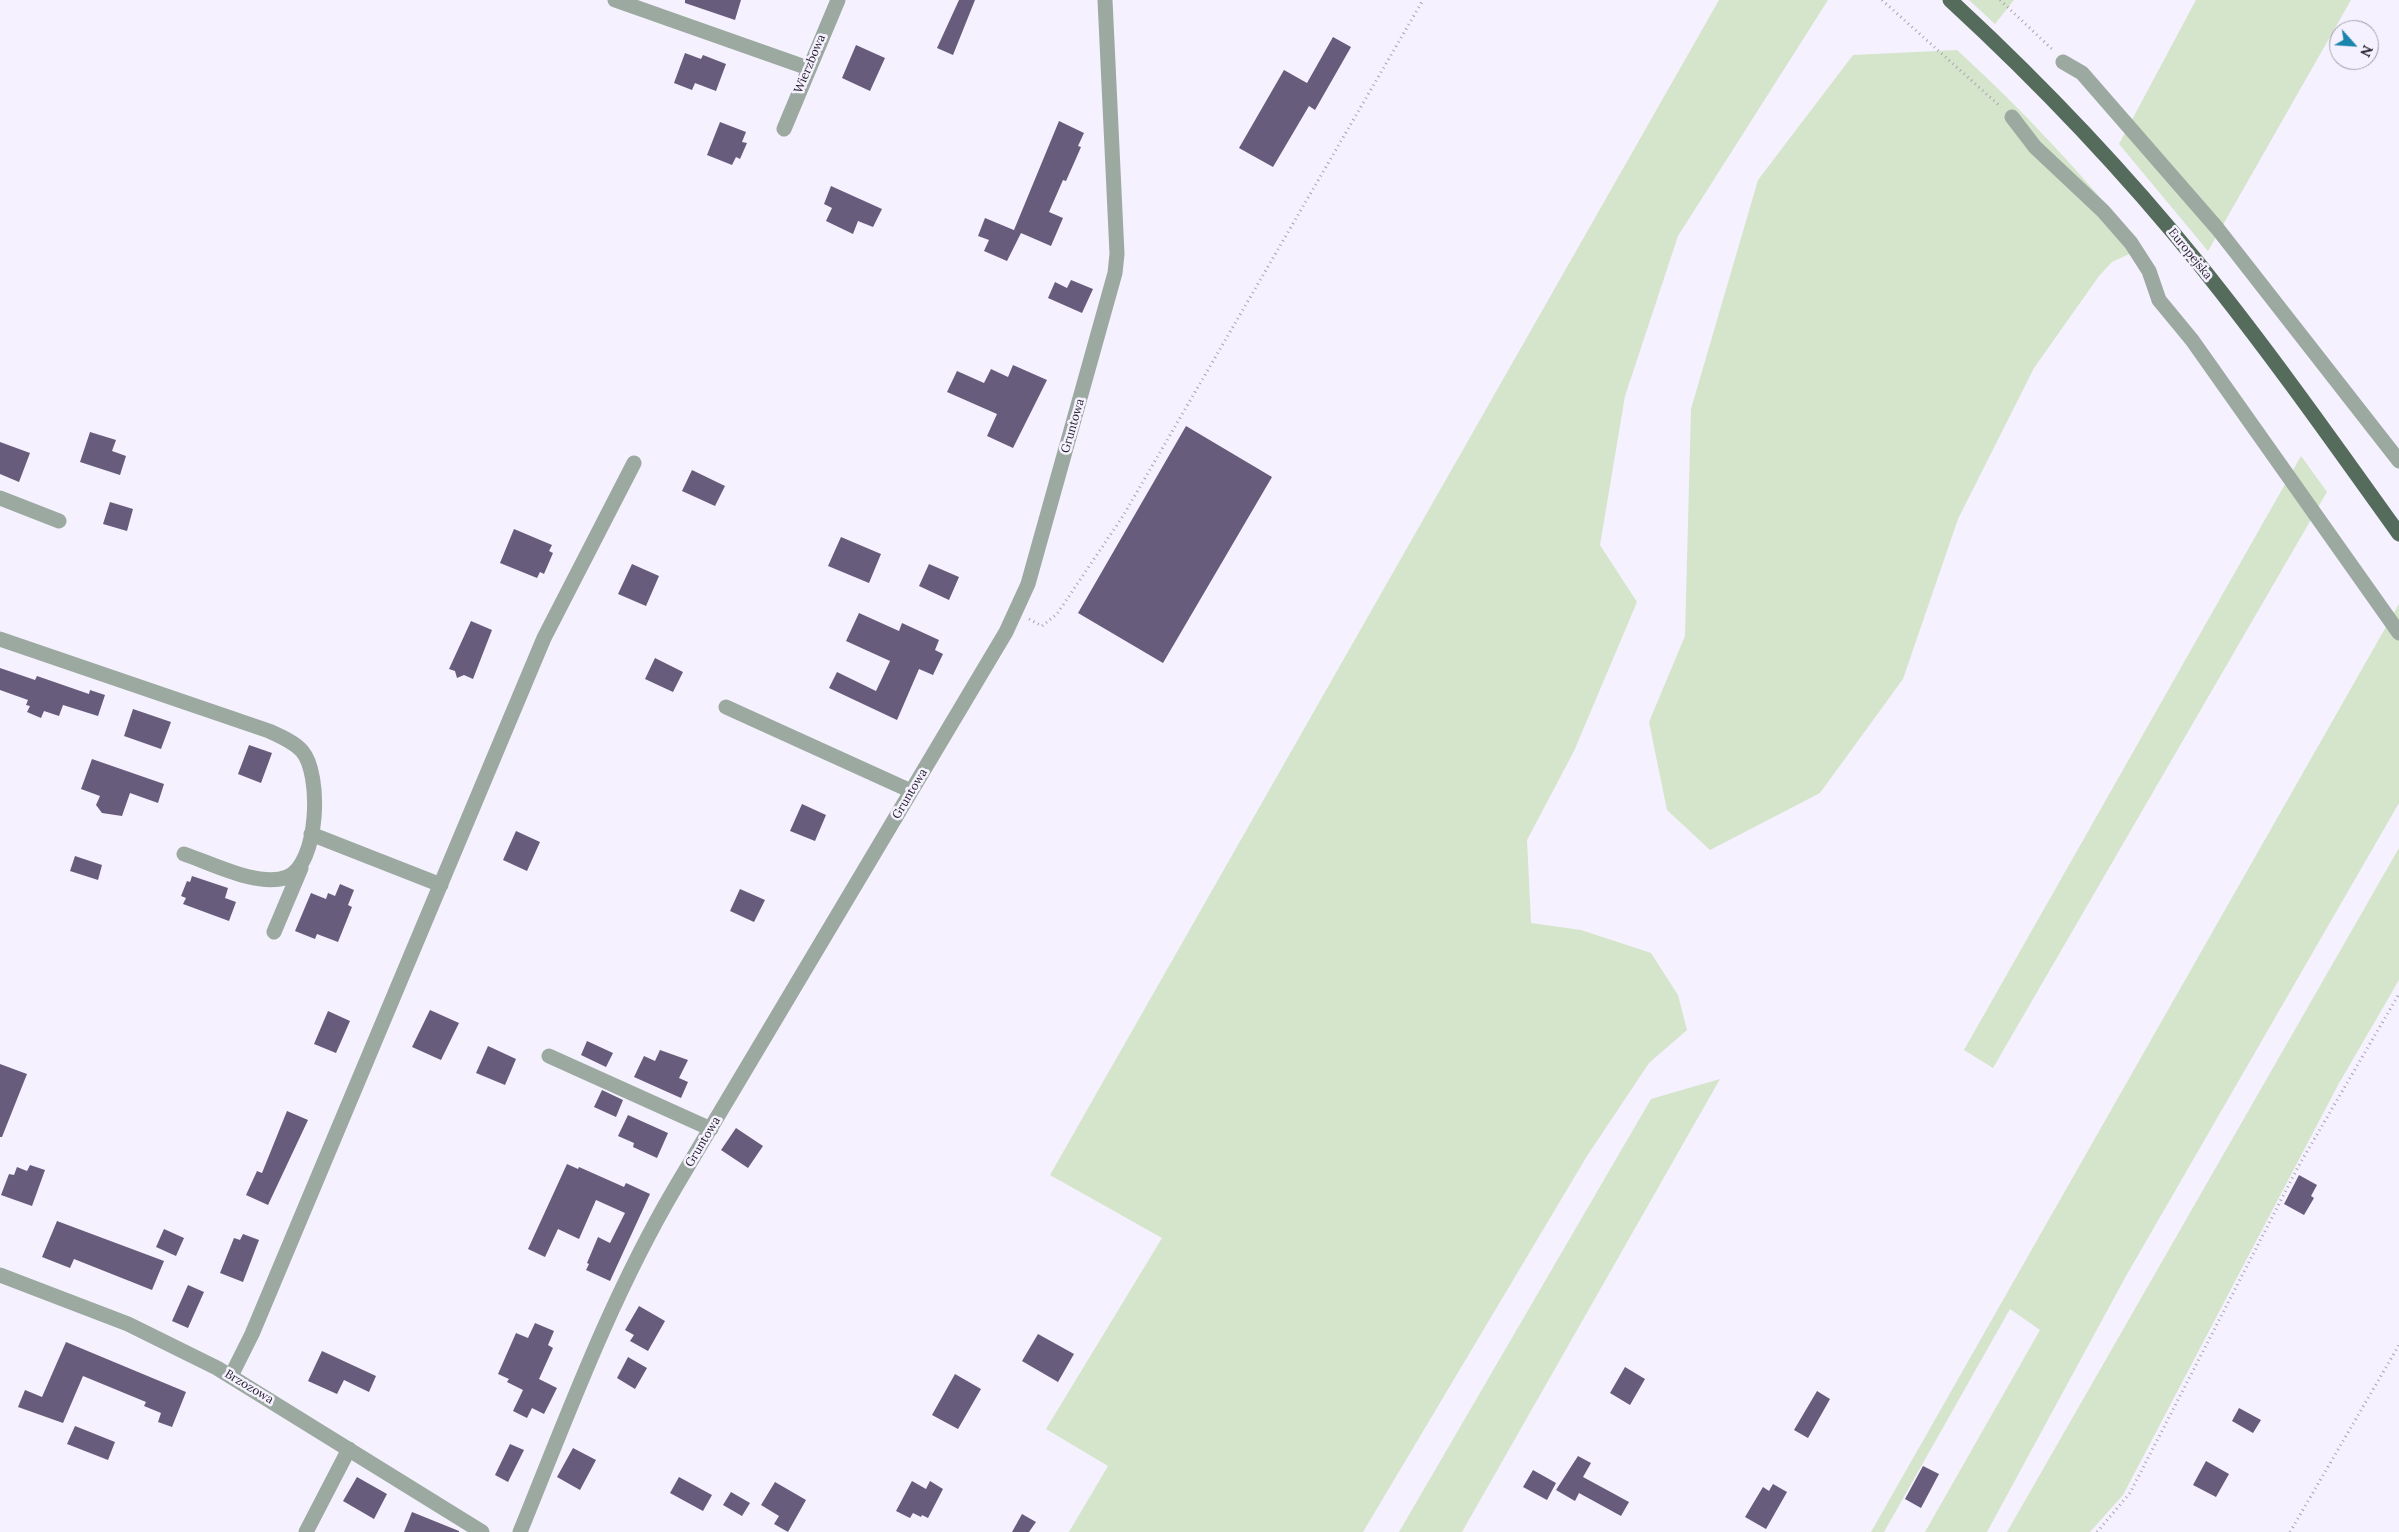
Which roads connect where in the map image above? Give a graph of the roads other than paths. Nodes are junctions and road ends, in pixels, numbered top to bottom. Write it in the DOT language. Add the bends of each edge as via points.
graph roads {
  1 [pos="615,0"];
  2 [pos="838,0"];
  3 [pos="1105,0"];
  4 [pos="1950,0"];
  5 [pos="2063,62"];
  6 [pos="808,68"];
  7 [pos="2012,117"];
  8 [pos="784,129"];
  9 [pos="2399,462"];
  10 [pos="634,463"];
  11 [pos="0,498"];
  12 [pos="59,521"];
  13 [pos="2399,534"];
  14 [pos="2399,633"];
  15 [pos="0,639"];
  16 [pos="726,707"];
  17 [pos="912,791"];
  18 [pos="311,834"];
  19 [pos="184,854"];
  20 [pos="304,860"];
  21 [pos="441,885"];
  22 [pos="274,932"];
  23 [pos="549,1056"];
  24 [pos="711,1129"];
  25 [pos="0,1275"];
  26 [pos="231,1376"];
  27 [pos="349,1449"];
  28 [pos="306,1532"];
  29 [pos="482,1532"];
  30 [pos="520,1532"];
  1 -- 6 [label="street"];
  2 -- 6 [label="street, Wierzbowa"];
  3 -- 17 [label="street, Gruntowa" via="1116,273 1031,575 1016,613"];
  4 -- 13 [label="main road, Europejska" via="2060,108 2186,249 2251,331"];
  5 -- 9 [label="street" via="2082,74 2217,228"];
  6 -- 8 [label="street, Wierzbowa"];
  7 -- 14 [label="street" via="2035,147 2103,211 2131,243 2149,271 2159,300 2198,348"];
  10 -- 21 [label="street" via="544,638"];
  11 -- 12 [label="street"];
  15 -- 18 [label="street" via="269,731 289,741 302,750 314,783"];
  16 -- 17 [label="street"];
  17 -- 24 [label="street, Gruntowa"];
  18 -- 20 [label="street"];
  18 -- 21 [label="street"];
  19 -- 20 [label="street" via="255,879 272,880 287,877"];
  20 -- 22 [label="street"];
  21 -- 26 [label="street" via="252,1334"];
  23 -- 24 [label="street"];
  24 -- 30 [label="street, Gruntowa" via="631,1266 578,1382"];
  25 -- 26 [label="street, Brzozowa" via="128,1324"];
  26 -- 27 [label="street, Brzozowa"];
  27 -- 28 [label="street"];
  27 -- 29 [label="street, Brzozowa"];
}
